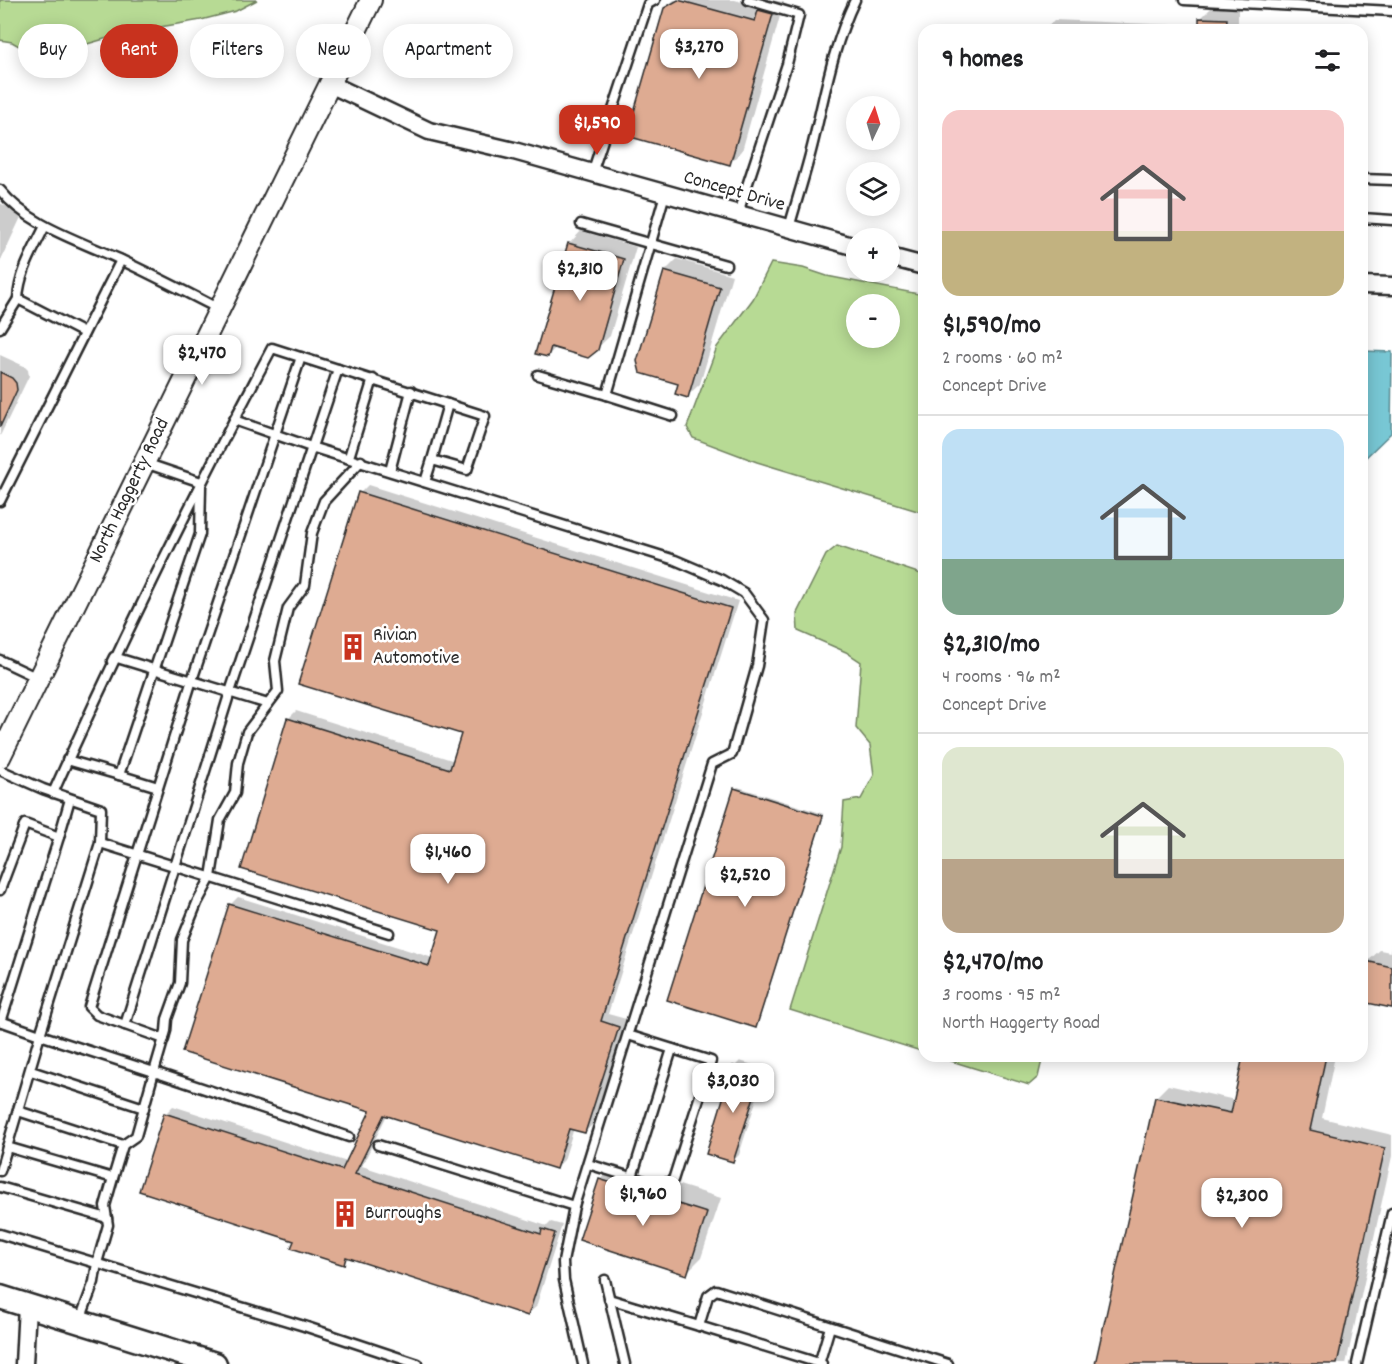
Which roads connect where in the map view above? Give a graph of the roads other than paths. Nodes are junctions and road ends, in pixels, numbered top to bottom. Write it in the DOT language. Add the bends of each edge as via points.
graph roads {
  1 [pos="370,0"];
  2 [pos="655,0"];
  3 [pos="748,0"];
  4 [pos="855,0"];
  5 [pos="1184,0"];
  6 [pos="1392,11"];
  7 [pos="330,84"];
  8 [pos="592,173"];
  9 [pos="1368,179"];
  10 [pos="1392,180"];
  11 [pos="0,190"];
  12 [pos="665,194"];
  13 [pos="738,213"];
  14 [pos="1368,218"];
  15 [pos="1392,220"];
  16 [pos="580,224"];
  17 [pos="45,226"];
  18 [pos="789,228"];
  19 [pos="650,243"];
  20 [pos="846,244"];
  21 [pos="900,259"];
  22 [pos="121,260"];
  23 [pos="918,264"];
  24 [pos="726,265"];
  25 [pos="1368,285"];
  26 [pos="1392,286"];
  27 [pos="18,299"];
  28 [pos="219,309"];
  29 [pos="0,328"];
  30 [pos="84,333"];
  31 [pos="301,357"];
  32 [pos="338,369"];
  33 [pos="538,375"];
  34 [pos="373,379"];
  35 [pos="411,391"];
  36 [pos="607,394"];
  37 [pos="448,404"];
  38 [pos="674,416"];
  39 [pos="234,420"];
  40 [pos="273,434"];
  41 [pos="311,447"];
  42 [pos="349,457"];
  43 [pos="432,460"];
  44 [pos="361,461"];
  45 [pos="144,462"];
  46 [pos="390,471"];
  47 [pos="201,482"];
  48 [pos="425,482"];
  49 [pos="0,501"];
  50 [pos="114,657"];
  51 [pos="0,660"];
  52 [pos="155,669"];
  53 [pos="38,678"];
  54 [pos="192,680"];
  55 [pos="230,692"];
  56 [pos="268,704"];
  57 [pos="0,757"];
  58 [pos="67,760"];
  59 [pos="0,770"];
  60 [pos="119,776"];
  61 [pos="158,787"];
  62 [pos="52,793"];
  63 [pos="70,799"];
  64 [pos="58,837"];
  65 [pos="100,843"];
  66 [pos="136,855"];
  67 [pos="175,867"];
  68 [pos="211,877"];
  69 [pos="0,890"];
  70 [pos="389,933"];
  71 [pos="1,1022"];
  72 [pos="125,1025"];
  73 [pos="40,1035"];
  74 [pos="628,1035"];
  75 [pos="164,1039"];
  76 [pos="672,1049"];
  77 [pos="31,1071"];
  78 [pos="154,1072"];
  79 [pos="144,1108"];
  80 [pos="18,1111"];
  81 [pos="350,1137"];
  82 [pos="123,1144"];
  83 [pos="378,1145"];
  84 [pos="7,1147"];
  85 [pos="588,1164"];
  86 [pos="0,1171"];
  87 [pos="113,1178"];
  88 [pos="632,1178"];
  89 [pos="0,1187"];
  90 [pos="574,1206"];
  91 [pos="1392,1213"];
  92 [pos="107,1218"];
  93 [pos="0,1234"];
  94 [pos="97,1263"];
  95 [pos="605,1280"];
  96 [pos="0,1297"];
  97 [pos="609,1299"];
  98 [pos="27,1306"];
  99 [pos="79,1322"];
  100 [pos="699,1326"];
  101 [pos="830,1327"];
  102 [pos="24,1364"];
  103 [pos="215,1364"];
  104 [pos="418,1364"];
  105 [pos="583,1364"];
  106 [pos="625,1364"];
  107 [pos="820,1364"];
  108 [pos="948,1364"];
  109 [pos="1357,1364"];
  1 -- 7 [label="street, North Haggerty Road"];
  2 -- 8 [label="lane" via="648,4"];
  3 -- 13 [label="lane" via="799,15"];
  4 -- 18 [label="lane" via="829,75"];
  5 -- 6 [label="lane"];
  7 -- 8 [label="street, Concept Drive" via="429,131"];
  7 -- 28 [label="street, North Haggerty Road"];
  8 -- 12 [label="street, Concept Drive"];
  9 -- 10 [label="lane"];
  11 -- 17 [label="lane"];
  12 -- 13 [label="street, Concept Drive"];
  12 -- 19 [label="lane"];
  13 -- 18 [label="street, Concept Drive"];
  14 -- 15 [label="lane"];
  16 -- 19 [label="lane"];
  17 -- 22 [label="lane"];
  17 -- 27 [label="lane" via="25,269"];
  18 -- 20 [label="street, Concept Drive"];
  19 -- 24 [label="lane"];
  19 -- 36 [label="lane"];
  21 -- 23 [label="street"];
  22 -- 28 [label="lane"];
  22 -- 30 [label="lane"];
  25 -- 26 [label="street"];
  27 -- 29 [label="lane"];
  27 -- 30 [label="lane"];
  28 -- 45 [label="street, North Haggerty Road"];
  30 -- 49 [label="lane"];
  31 -- 32 [label="lane"];
  31 -- 39 [label="lane" via="272,348"];
  31 -- 40 [label="lane"];
  32 -- 34 [label="lane"];
  32 -- 41 [label="lane"];
  33 -- 36 [label="lane"];
  34 -- 35 [label="lane"];
  34 -- 42 [label="lane"];
  35 -- 37 [label="lane"];
  35 -- 46 [label="lane"];
  36 -- 38 [label="lane"];
  37 -- 43 [label="lane"];
  37 -- 43 [label="lane" via="485,416 467,470"];
  39 -- 40 [label="lane"];
  39 -- 47 [label="lane"];
  40 -- 41 [label="lane"];
  40 -- 54 [label="lane"];
  41 -- 42 [label="lane"];
  41 -- 55 [label="lane"];
  42 -- 44 [label="lane"];
  43 -- 48 [label="lane"];
  44 -- 46 [label="lane"];
  44 -- 56 [label="lane" via="324,501 312,533 305,585 288,608 275,661 278,691"];
  45 -- 47 [label="lane"];
  45 -- 53 [label="street, North Haggerty Road"];
  46 -- 48 [label="lane"];
  47 -- 50 [label="lane"];
  47 -- 52 [label="lane" via="200,534"];
  48 -- 74 [label="lane" via="675,560 744,593 764,620 757,666 732,754 712,764"];
  50 -- 52 [label="lane"];
  50 -- 58 [label="lane"];
  51 -- 53 [label="lane"];
  52 -- 54 [label="lane"];
  52 -- 60 [label="lane"];
  53 -- 57 [label="street, North Haggerty Road"];
  54 -- 55 [label="lane"];
  54 -- 61 [label="lane"];
  55 -- 56 [label="lane"];
  55 -- 67 [label="lane"];
  56 -- 68 [label="lane" via="246,732 235,793 220,820"];
  58 -- 60 [label="lane"];
  58 -- 62 [label="lane"];
  59 -- 62 [label="lane"];
  60 -- 61 [label="lane"];
  61 -- 66 [label="lane"];
  62 -- 63 [label="lane"];
  63 -- 64 [label="lane"];
  63 -- 65 [label="lane" via="101,808"];
  64 -- 69 [label="lane" via="25,824"];
  64 -- 71 [label="lane"];
  65 -- 66 [label="lane"];
  65 -- 73 [label="lane"];
  66 -- 67 [label="lane"];
  66 -- 72 [label="lane" via="89,1007 97,1016"];
  67 -- 68 [label="lane"];
  67 -- 72 [label="lane"];
  68 -- 70 [label="lane"];
  68 -- 75 [label="lane" via="182,940 180,983"];
  71 -- 73 [label="lane"];
  72 -- 75 [label="lane"];
  73 -- 77 [label="lane"];
  73 -- 78 [label="lane"];
  74 -- 76 [label="lane"];
  74 -- 85 [label="lane"];
  75 -- 78 [label="lane"];
  76 -- 88 [label="lane"];
  76 -- 88 [label="lane" via="711,1061 673,1180 660,1186"];
  77 -- 79 [label="lane"];
  77 -- 80 [label="lane"];
  78 -- 79 [label="lane"];
  78 -- 81 [label="lane"];
  79 -- 82 [label="lane" via="136,1136"];
  80 -- 82 [label="lane"];
  80 -- 84 [label="lane"];
  82 -- 87 [label="lane"];
  83 -- 90 [label="lane"];
  84 -- 86 [label="lane"];
  84 -- 87 [label="lane"];
  85 -- 88 [label="lane"];
  85 -- 90 [label="lane"];
  87 -- 92 [label="lane" via="105,1206"];
  89 -- 92 [label="lane"];
  90 -- 105 [label="lane" via="563,1262 564,1280"];
  91 -- 109 [label="lane"];
  92 -- 94 [label="lane"];
  93 -- 94 [label="lane"];
  94 -- 99 [label="lane"];
  94 -- 104 [label="lane"];
  95 -- 97 [label="lane"];
  96 -- 98 [label="main road"];
  97 -- 100 [label="lane"];
  97 -- 106 [label="lane"];
  98 -- 99 [label="main road"];
  98 -- 102 [label="street"];
  99 -- 103 [label="main road"];
  100 -- 101 [label="lane" via="708,1296 716,1290"];
  100 -- 107 [label="lane"];
  101 -- 107 [label="lane"];
  101 -- 108 [label="lane"];
}
